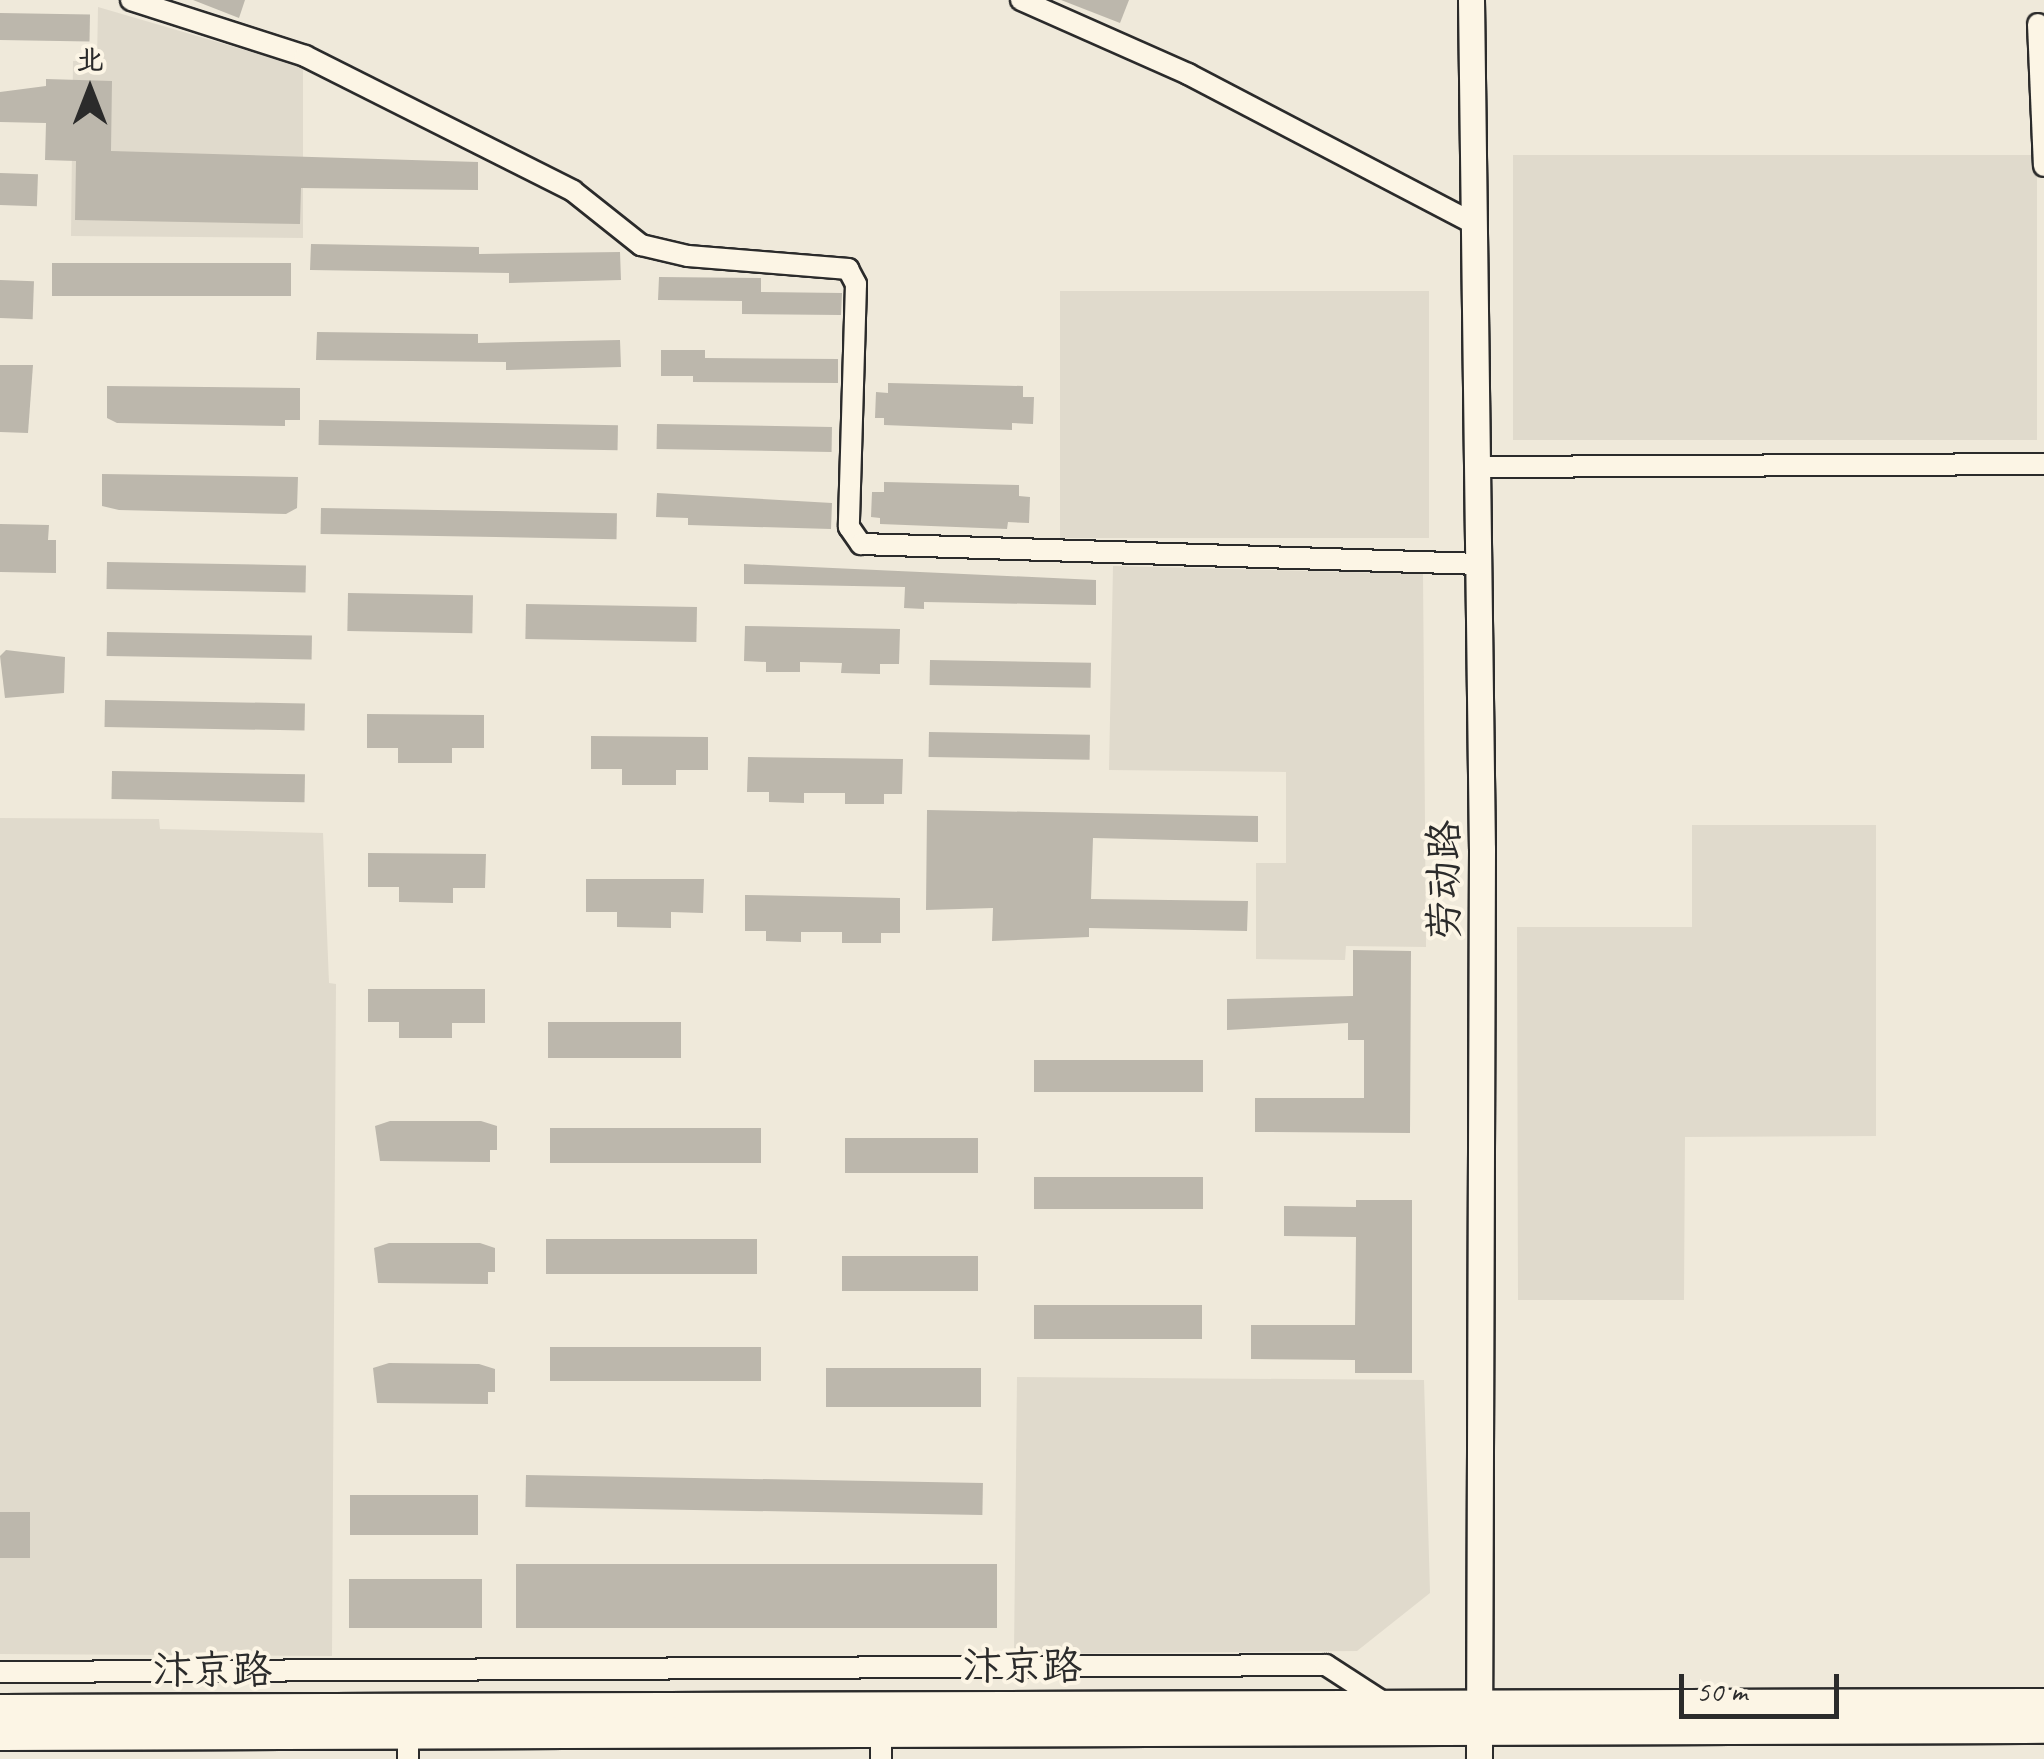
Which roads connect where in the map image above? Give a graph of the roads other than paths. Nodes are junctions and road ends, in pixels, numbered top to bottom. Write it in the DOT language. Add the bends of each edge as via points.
graph roads {
  1 [pos="131,0"];
  2 [pos="1021,0"];
  3 [pos="1472,0"];
  4 [pos="2038,24"];
  5 [pos="2044,166"];
  6 [pos="1473,223"];
  7 [pos="2044,464"];
  8 [pos="1478,467"];
  9 [pos="1479,564"];
  10 [pos="0,1672"];
  11 [pos="1386,1704"];
  12 [pos="2044,1704"];
  13 [pos="0,1710"];
  14 [pos="2044,1728"];
  15 [pos="1479,1732"];
  16 [pos="0,1736"];
  17 [pos="408,1746"];
  18 [pos="881,1746"];
  1 -- 9 [label="street" via="322,64 573,191 641,245 688,256 848,269 856,284 849,527 861,544"];
  2 -- 6 [label="street" via="1188,74"];
  3 -- 6 [label="street, 劳动路"];
  4 -- 5 [label="street"];
  6 -- 8 [label="street, 劳动路"];
  7 -- 8 [label="street"];
  8 -- 9 [label="street, 劳动路"];
  9 -- 15 [label="street, 劳动路"];
  10 -- 11 [label="street" via="1326,1665"];
  11 -- 13 [label="main road, 汴京路"];
  11 -- 15 [label="main road, 汴京路"];
  12 -- 15 [label="main road, 汴京路"];
  14 -- 15 [label="main road, 汴京路"];
  15 -- 18 [label="main road, 汴京路"];
  16 -- 17 [label="main road, 汴京路"];
  17 -- 18 [label="main road, 汴京路"];
}
